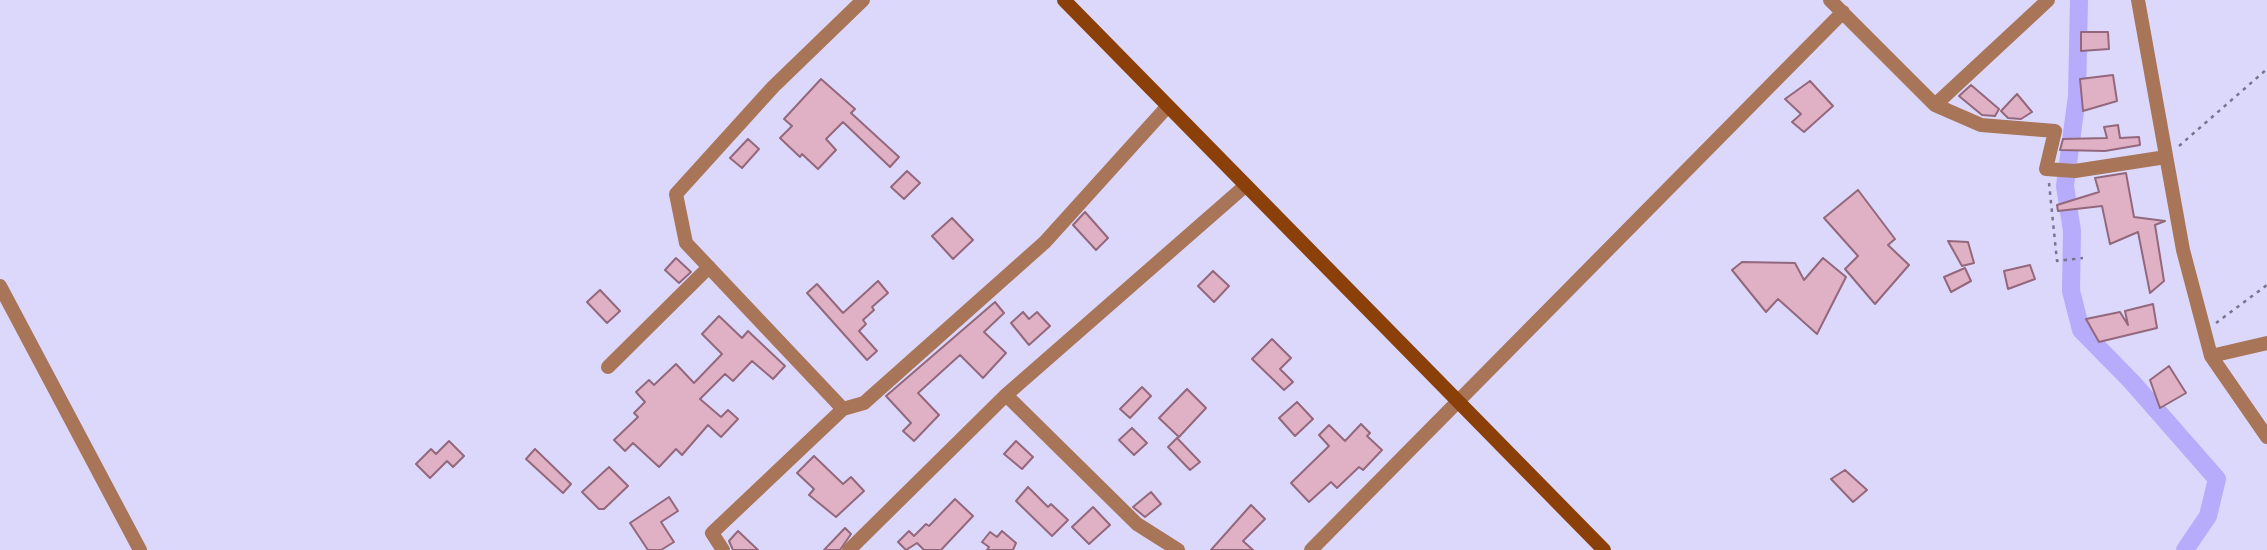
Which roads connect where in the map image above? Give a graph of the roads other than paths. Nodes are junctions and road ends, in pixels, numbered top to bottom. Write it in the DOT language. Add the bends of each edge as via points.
graph roads {
  1 [pos="863,0"];
  2 [pos="1064,0"];
  3 [pos="1830,0"];
  4 [pos="2048,0"];
  5 [pos="2136,3"];
  6 [pos="1843,12"];
  7 [pos="1935,105"];
  8 [pos="1167,107"];
  9 [pos="2166,157"];
  10 [pos="1245,186"];
  11 [pos="709,267"];
  12 [pos="0,286"];
  13 [pos="2267,343"];
  14 [pos="2211,355"];
  15 [pos="608,367"];
  16 [pos="1006,395"];
  17 [pos="1457,402"];
  18 [pos="843,409"];
  19 [pos="2267,437"];
  20 [pos="140,550"];
  21 [pos="723,550"];
  22 [pos="849,550"];
  23 [pos="1178,550"];
  24 [pos="1311,550"];
  25 [pos="1604,550"];
  1 -- 11 [label="street" via="773,87 676,194 686,243"];
  2 -- 8 [label="street"];
  3 -- 6 [label="street"];
  4 -- 7 [label="street"];
  5 -- 9 [label="street"];
  6 -- 7 [label="street"];
  6 -- 17 [label="street"];
  7 -- 9 [label="street" via="1981,125 2055,131 2046,169 2075,171"];
  8 -- 10 [label="street"];
  8 -- 18 [label="street" via="1045,242 864,403"];
  9 -- 14 [label="street" via="2183,250"];
  10 -- 16 [label="street"];
  10 -- 17 [label="street"];
  11 -- 15 [label="street"];
  11 -- 18 [label="street"];
  12 -- 20 [label="street"];
  13 -- 14 [label="street"];
  14 -- 19 [label="street"];
  16 -- 22 [label="street"];
  16 -- 23 [label="street" via="1138,524"];
  17 -- 24 [label="street"];
  17 -- 25 [label="street"];
  18 -- 21 [label="street" via="712,533"];
}
